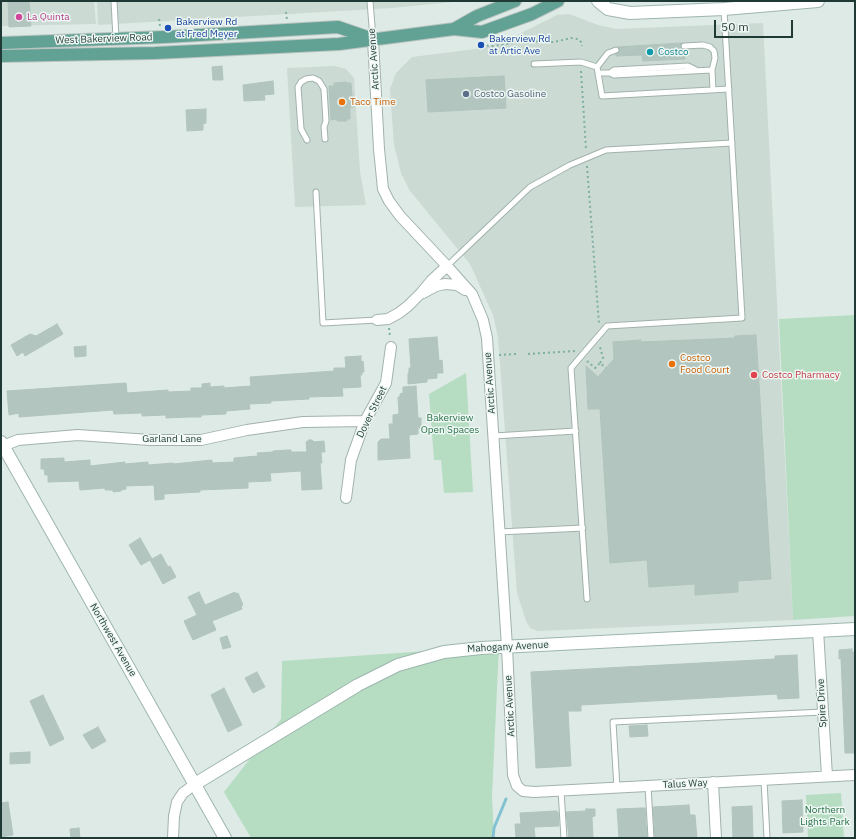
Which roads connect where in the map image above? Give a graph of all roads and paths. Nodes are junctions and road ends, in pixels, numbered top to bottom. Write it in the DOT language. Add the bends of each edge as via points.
graph roads {
  1 [pos="114,1"];
  2 [pos="370,1"];
  3 [pos="515,1"];
  4 [pos="558,1"];
  5 [pos="598,1"];
  6 [pos="818,1"];
  7 [pos="501,4"];
  8 [pos="724,9"];
  9 [pos="286,12"];
  10 [pos="159,19"];
  11 [pos="287,22"];
  12 [pos="160,28"];
  13 [pos="454,29"];
  14 [pos="116,39"];
  15 [pos="373,40"];
  16 [pos="483,42"];
  17 [pos="1,43"];
  18 [pos="582,46"];
  19 [pos="684,46"];
  20 [pos="616,50"];
  21 [pos="43,55"];
  22 [pos="1,56"];
  23 [pos="534,64"];
  24 [pos="597,67"];
  25 [pos="581,70"];
  26 [pos="712,70"];
  27 [pos="598,74"];
  28 [pos="729,89"];
  29 [pos="713,90"];
  30 [pos="325,139"];
  31 [pos="307,140"];
  32 [pos="732,143"];
  33 [pos="586,149"];
  34 [pos="587,165"];
  35 [pos="316,192"];
  36 [pos="447,266"];
  37 [pos="421,294"];
  38 [pos="472,294"];
  39 [pos="388,319"];
  40 [pos="377,320"];
  41 [pos="599,324"];
  42 [pos="600,347"];
  43 [pos="391,348"];
  44 [pos="575,351"];
  45 [pos="516,354"];
  46 [pos="528,354"];
  47 [pos="499,356"];
  48 [pos="587,361"];
  49 [pos="600,363"];
  50 [pos="606,368"];
  51 [pos="365,421"];
  52 [pos="576,431"];
  53 [pos="494,436"];
  54 [pos="2,444"];
  55 [pos="346,498"];
  56 [pos="583,528"];
  57 [pos="499,532"];
  58 [pos="587,599"];
  59 [pos="855,629"];
  60 [pos="818,630"];
  61 [pos="507,647"];
  62 [pos="823,712"];
  63 [pos="855,775"];
  64 [pos="827,776"];
  65 [pos="764,780"];
  66 [pos="713,782"];
  67 [pos="195,784"];
  68 [pos="517,786"];
  69 [pos="648,786"];
  70 [pos="617,788"];
  71 [pos="561,791"];
  72 [pos="173,838"];
  73 [pos="225,838"];
  74 [pos="564,838"];
  75 [pos="651,838"];
  76 [pos="716,838"];
  77 [pos="767,838"];
  1 -- 14 [label="lane"];
  2 -- 15 [label="lane, Arctic Avenue"];
  3 -- 7 [label="main road, West Bakerview Road"];
  4 -- 13 [label="main road, West Bakerview Road" via="532,14 482,32"];
  5 -- 8 [label="street" via="608,9 630,13"];
  6 -- 8 [label="street"];
  7 -- 13 [label="main road, West Bakerview Road"];
  8 -- 28 [label="lane"];
  9 -- 11 [label="path"];
  10 -- 12 [label="path"];
  13 -- 15 [label="main road, West Bakerview Road"];
  14 -- 15 [label="main road, West Bakerview Road" via="338,27"];
  14 -- 17 [label="main road, West Bakerview Road"];
  14 -- 21 [label="main road" via="109,45 71,47"];
  15 -- 21 [label="main road, West Bakerview Road" via="309,46 155,53"];
  15 -- 36 [label="street, Arctic Avenue" via="383,189 400,216"];
  16 -- 18 [label="path" via="493,46 525,41 554,42 571,38 578,39"];
  19 -- 26 [label="lane" via="710,47 715,58"];
  20 -- 24 [label="lane" via="608,53"];
  21 -- 22 [label="main road, West Bakerview Road"];
  23 -- 24 [label="lane" via="581,62"];
  24 -- 27 [label="lane"];
  25 -- 33 [label="path"];
  26 -- 27 [label="lane"];
  26 -- 29 [label="lane"];
  27 -- 29 [label="lane" via="602,96"];
  28 -- 29 [label="lane"];
  28 -- 32 [label="lane"];
  30 -- 31 [label="lane" via="324,88 313,78 301,82 298,87 301,129"];
  32 -- 36 [label="lane" via="606,150 570,165 530,187"];
  32 -- 52 [label="lane" via="742,318 607,326 571,368"];
  34 -- 41 [label="path"];
  35 -- 40 [label="lane" via="324,323"];
  36 -- 37 [label="street"];
  36 -- 38 [label="street, Arctic Avenue"];
  37 -- 38 [label="street" via="445,284 457,284"];
  37 -- 39 [label="street"];
  38 -- 53 [label="street, Arctic Avenue" via="483,320 487,338"];
  39 -- 40 [label="street"];
  39 -- 43 [label="path"];
  42 -- 49 [label="path" via="604,358"];
  43 -- 51 [label="street, Dover Street" via="386,382"];
  44 -- 46 [label="path"];
  45 -- 47 [label="path"];
  48 -- 49 [label="path" via="595,368"];
  49 -- 50 [label="path"];
  51 -- 54 [label="street, Garland Lane" via="303,422 201,440 150,440 78,435 18,440"];
  51 -- 55 [label="street, Dover Street" via="351,460"];
  52 -- 53 [label="lane"];
  52 -- 56 [label="lane"];
  53 -- 57 [label="street, Arctic Avenue"];
  54 -- 67 [label="street, Northwest Avenue"];
  56 -- 57 [label="lane"];
  56 -- 58 [label="lane"];
  57 -- 61 [label="street, Arctic Avenue"];
  59 -- 60 [label="street, Mahogany Avenue"];
  60 -- 61 [label="street, Mahogany Avenue"];
  60 -- 62 [label="street, Spire Drive"];
  61 -- 67 [label="street, Mahogany Avenue" via="444,652 398,664 353,688"];
  61 -- 68 [label="street, Arctic Avenue" via="513,775"];
  62 -- 64 [label="street, Spire Drive"];
  62 -- 70 [label="lane" via="613,722"];
  63 -- 64 [label="street, Talus Way"];
  64 -- 65 [label="street, Talus Way"];
  65 -- 66 [label="street, Talus Way"];
  65 -- 77 [label="lane"];
  66 -- 69 [label="street, Talus Way"];
  66 -- 76 [label="street"];
  67 -- 72 [label="street" via="183,793 177,802"];
  67 -- 73 [label="street, Northwest Avenue"];
  68 -- 71 [label="street, Talus Way" via="523,791"];
  69 -- 70 [label="street, Talus Way"];
  69 -- 75 [label="lane"];
  70 -- 71 [label="street, Talus Way"];
  71 -- 74 [label="lane"];
}
